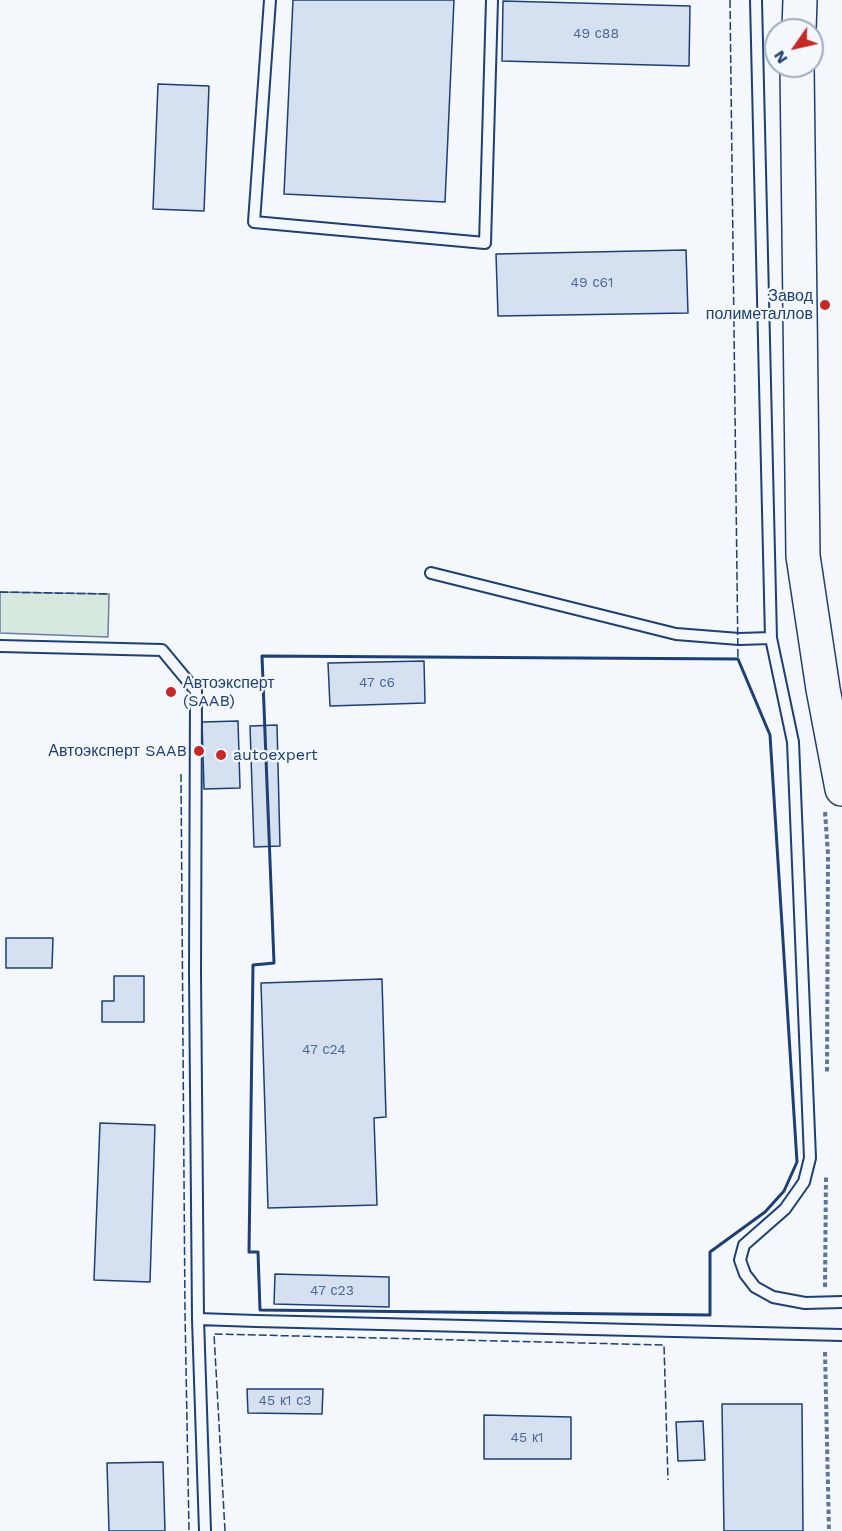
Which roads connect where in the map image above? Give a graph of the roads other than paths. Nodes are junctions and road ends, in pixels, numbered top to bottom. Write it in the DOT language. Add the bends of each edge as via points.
graph roads {
  1 [pos="270,0"];
  2 [pos="492,0"];
  3 [pos="756,0"];
  4 [pos="800,0"];
  5 [pos="799,18"];
  6 [pos="797,78"];
  7 [pos="431,573"];
  8 [pos="771,638"];
  9 [pos="0,646"];
  10 [pos="842,789"];
  11 [pos="842,1302"];
  12 [pos="198,1319"];
  13 [pos="842,1335"];
  14 [pos="205,1531"];
  1 -- 2 [label="lane" via="254,222 485,243"];
  3 -- 8 [label="lane"];
  4 -- 5 [label="main road"];
  6 -- 10 [label="main road" via="803,556"];
  7 -- 8 [label="lane" via="676,634"];
  8 -- 11 [label="lane" via="793,742 810,1158 804,1182 785,1209 744,1245 740,1260 755,1287 773,1297 805,1303"];
  9 -- 12 [label="lane" via="162,650 196,691"];
  12 -- 13 [label="lane"];
  12 -- 14 [label="lane"];
}
